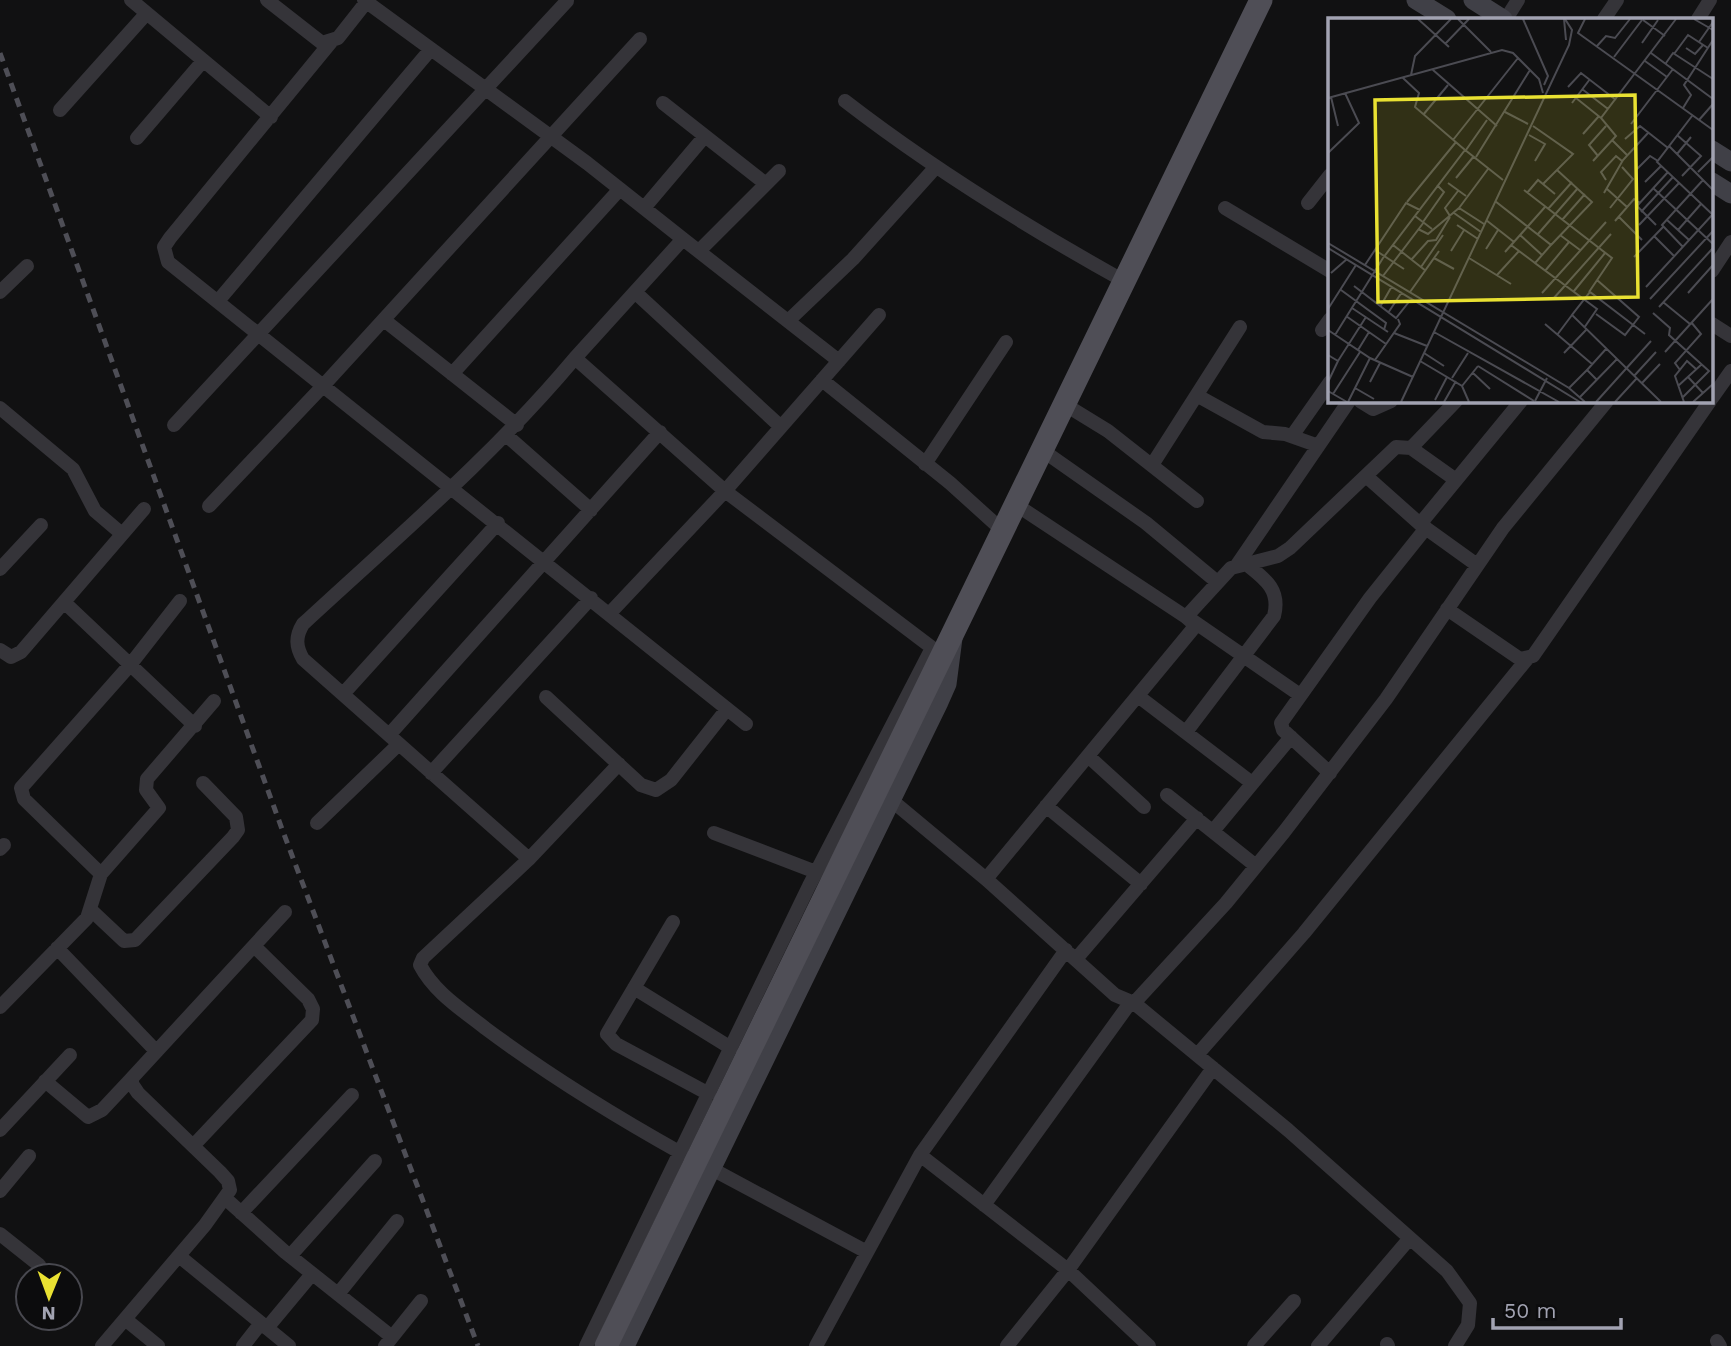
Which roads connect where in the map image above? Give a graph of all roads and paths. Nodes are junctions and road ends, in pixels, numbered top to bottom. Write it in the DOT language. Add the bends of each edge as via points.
graph roads {
  1 [pos="131,0"];
  2 [pos="267,0"];
  3 [pos="1261,0"];
  4 [pos="1416,0"];
  5 [pos="1473,0"];
  6 [pos="1518,0"];
  7 [pos="1617,0"];
  8 [pos="1710,0"];
  9 [pos="366,1"];
  10 [pos="567,1"];
  11 [pos="146,13"];
  12 [pos="1445,18"];
  13 [pos="1502,18"];
  14 [pos="1505,18"];
  15 [pos="1605,18"];
  16 [pos="1699,18"];
  17 [pos="640,39"];
  18 [pos="331,42"];
  19 [pos="431,49"];
  20 [pos="203,61"];
  21 [pos="486,90"];
  22 [pos="845,101"];
  23 [pos="663,103"];
  24 [pos="60,110"];
  25 [pos="271,117"];
  26 [pos="550,136"];
  27 [pos="705,136"];
  28 [pos="137,138"];
  29 [pos="1714,151"];
  30 [pos="1731,162"];
  31 [pos="935,168"];
  32 [pos="779,171"];
  33 [pos="1328,178"];
  34 [pos="1714,183"];
  35 [pos="766,184"];
  36 [pos="620,189"];
  37 [pos="1731,194"];
  38 [pos="1308,203"];
  39 [pos="644,208"];
  40 [pos="1225,208"];
  41 [pos="683,239"];
  42 [pos="1731,242"];
  43 [pos="699,251"];
  44 [pos="27,266"];
  45 [pos="1714,268"];
  46 [pos="1328,270"];
  47 [pos="1124,281"];
  48 [pos="0,292"];
  49 [pos="636,293"];
  50 [pos="218,301"];
  51 [pos="879,315"];
  52 [pos="384,320"];
  53 [pos="789,321"];
  54 [pos="1714,325"];
  55 [pos="1240,327"];
  56 [pos="258,336"];
  57 [pos="1731,336"];
  58 [pos="1006,342"];
  59 [pos="575,358"];
  60 [pos="839,361"];
  61 [pos="1731,371"];
  62 [pos="453,374"];
  63 [pos="822,380"];
  64 [pos="1328,385"];
  65 [pos="322,387"];
  66 [pos="1714,395"];
  67 [pos="1198,396"];
  68 [pos="1348,402"];
  69 [pos="1362,402"];
  70 [pos="1389,402"];
  71 [pos="1454,402"];
  72 [pos="1606,402"];
  73 [pos="1709,402"];
  74 [pos="1514,403"];
  75 [pos="1064,404"];
  76 [pos="0,408"];
  77 [pos="174,425"];
  78 [pos="781,427"];
  79 [pos="512,430"];
  80 [pos="660,432"];
  81 [pos="1292,436"];
  82 [pos="1316,445"];
  83 [pos="1411,448"];
  84 [pos="1042,450"];
  85 [pos="925,464"];
  86 [pos="1152,465"];
  87 [pos="1366,476"];
  88 [pos="1456,480"];
  89 [pos="452,490"];
  90 [pos="725,491"];
  91 [pos="1197,501"];
  92 [pos="1015,504"];
  93 [pos="209,506"];
  94 [pos="144,509"];
  95 [pos="591,510"];
  96 [pos="498,523"];
  97 [pos="41,525"];
  98 [pos="1423,526"];
  99 [pos="1002,530"];
  100 [pos="122,534"];
  101 [pos="546,561"];
  102 [pos="1241,564"];
  103 [pos="1477,565"];
  104 [pos="0,569"];
  105 [pos="1216,581"];
  106 [pos="591,598"];
  107 [pos="180,601"];
  108 [pos="64,603"];
  109 [pos="1447,609"];
  110 [pos="610,613"];
  111 [pos="1190,619"];
  112 [pos="953,634"];
  113 [pos="0,650"];
  114 [pos="1244,655"];
  115 [pos="938,657"];
  116 [pos="1527,659"];
  117 [pos="130,665"];
  118 [pos="343,694"];
  119 [pos="1300,695"];
  120 [pos="1138,696"];
  121 [pos="545,697"];
  122 [pos="214,701"];
  123 [pos="727,709"];
  124 [pos="746,724"];
  125 [pos="195,726"];
  126 [pos="1185,732"];
  127 [pos="1291,737"];
  128 [pos="394,740"];
  129 [pos="1088,756"];
  130 [pos="619,764"];
  131 [pos="431,772"];
  132 [pos="1330,773"];
  133 [pos="203,783"];
  134 [pos="1252,783"];
  135 [pos="1167,795"];
  136 [pos="890,799"];
  137 [pos="1046,806"];
  138 [pos="1144,807"];
  139 [pos="1197,818"];
  140 [pos="317,823"];
  141 [pos="1213,831"];
  142 [pos="714,833"];
  143 [pos="529,859"];
  144 [pos="1256,866"];
  145 [pos="816,872"];
  146 [pos="101,874"];
  147 [pos="986,878"];
  148 [pos="1141,884"];
  149 [pos="91,910"];
  150 [pos="285,912"];
  151 [pos="673,922"];
  152 [pos="254,946"];
  153 [pos="57,948"];
  154 [pos="1071,955"];
  155 [pos="634,988"];
  156 [pos="1132,1003"];
  157 [pos="0,1007"];
  158 [pos="731,1048"];
  159 [pos="156,1051"];
  160 [pos="70,1055"];
  161 [pos="1197,1055"];
  162 [pos="1213,1068"];
  163 [pos="132,1078"];
  164 [pos="45,1082"];
  165 [pos="709,1094"];
  166 [pos="352,1095"];
  167 [pos="0,1130"];
  168 [pos="193,1146"];
  169 [pos="681,1153"];
  170 [pos="919,1155"];
  171 [pos="29,1156"];
  172 [pos="375,1161"];
  173 [pos="712,1169"];
  174 [pos="0,1191"];
  175 [pos="226,1199"];
  176 [pos="984,1205"];
  177 [pos="241,1213"];
  178 [pos="397,1221"];
  179 [pos="0,1234"];
  180 [pos="1410,1238"];
  181 [pos="865,1251"];
  182 [pos="179,1256"];
  183 [pos="290,1256"];
  184 [pos="35,1262"];
  185 [pos="1068,1270"];
  186 [pos="312,1274"];
  187 [pos="338,1294"];
  188 [pos="421,1301"];
  189 [pos="1294,1301"];
  190 [pos="125,1319"];
  191 [pos="264,1325"];
  192 [pos="389,1341"];
  193 [pos="102,1346"];
  194 [pos="158,1346"];
  195 [pos="243,1346"];
  196 [pos="289,1346"];
  197 [pos="586,1346"];
  198 [pos="606,1346"];
  199 [pos="625,1346"];
  200 [pos="816,1346"];
  201 [pos="1007,1346"];
  202 [pos="1149,1346"];
  203 [pos="1254,1346"];
  204 [pos="1318,1346"];
  205 [pos="1455,1346"];
  1 -- 11 [label="street"];
  2 -- 18 [label="street" via="314,39"];
  3 -- 47 [label="main road"];
  4 -- 12 [label="main road"];
  5 -- 13 [label="main road"];
  6 -- 14 [label="street"];
  7 -- 15 [label="street"];
  8 -- 16 [label="street"];
  9 -- 18 [label="street"];
  9 -- 19 [label="street"];
  10 -- 21 [label="street"];
  11 -- 20 [label="street"];
  11 -- 24 [label="street"];
  17 -- 26 [label="street"];
  18 -- 25 [label="street"];
  19 -- 21 [label="street"];
  19 -- 50 [label="street"];
  20 -- 25 [label="street"];
  20 -- 28 [label="street"];
  21 -- 26 [label="street"];
  21 -- 56 [label="street"];
  22 -- 31 [label="street"];
  23 -- 27 [label="street"];
  25 -- 50 [label="street" via="164,247 168,262"];
  26 -- 36 [label="street"];
  26 -- 52 [label="street"];
  27 -- 35 [label="street"];
  27 -- 39 [label="street"];
  29 -- 30 [label="main road"];
  31 -- 47 [label="street"];
  31 -- 53 [label="street"];
  32 -- 35 [label="street"];
  33 -- 38 [label="street"];
  34 -- 37 [label="main road"];
  35 -- 43 [label="street"];
  36 -- 39 [label="street"];
  36 -- 62 [label="street"];
  39 -- 41 [label="street"];
  40 -- 46 [label="street"];
  41 -- 43 [label="street"];
  41 -- 49 [label="street"];
  42 -- 45 [label="street"];
  43 -- 53 [label="street"];
  44 -- 48 [label="street"];
  47 -- 75 [label="main road"];
  49 -- 59 [label="street"];
  49 -- 78 [label="street"];
  50 -- 56 [label="street"];
  51 -- 60 [label="street"];
  52 -- 62 [label="street"];
  52 -- 65 [label="street"];
  53 -- 60 [label="street"];
  54 -- 57 [label="street"];
  55 -- 67 [label="street"];
  56 -- 65 [label="street"];
  56 -- 77 [label="street"];
  58 -- 85 [label="street"];
  59 -- 79 [label="street"];
  59 -- 80 [label="street"];
  60 -- 63 [label="street"];
  61 -- 66 [label="street"];
  62 -- 79 [label="street"];
  63 -- 78 [label="street"];
  63 -- 85 [label="street"];
  64 -- 81 [label="street"];
  65 -- 89 [label="street"];
  65 -- 93 [label="street"];
  67 -- 81 [label="street" via="1263,432"];
  67 -- 86 [label="street"];
  68 -- 82 [label="street"];
  69 -- 70 [label="street" via="1373,409"];
  71 -- 83 [label="street"];
  72 -- 103 [label="street"];
  73 -- 116 [label="street"];
  74 -- 88 [label="street"];
  75 -- 84 [label="main road"];
  75 -- 86 [label="street"];
  76 -- 100 [label="street" via="73,469 95,511"];
  78 -- 90 [label="street"];
  79 -- 89 [label="street"];
  79 -- 95 [label="street"];
  80 -- 90 [label="street"];
  80 -- 95 [label="street"];
  81 -- 82 [label="street"];
  82 -- 102 [label="street"];
  83 -- 87 [label="street" via="1396,447"];
  83 -- 88 [label="street"];
  84 -- 92 [label="main road"];
  84 -- 105 [label="street" via="1146,523"];
  85 -- 99 [label="street"];
  86 -- 91 [label="street"];
  87 -- 98 [label="street"];
  87 -- 102 [label="street" via="1290,548 1273,558"];
  88 -- 98 [label="street"];
  89 -- 96 [label="street"];
  89 -- 118 [label="street" via="299,630 297,649 303,659"];
  90 -- 110 [label="street"];
  90 -- 115 [label="street"];
  92 -- 99 [label="main road"];
  92 -- 111 [label="street"];
  94 -- 100 [label="street"];
  95 -- 101 [label="street"];
  96 -- 101 [label="street"];
  96 -- 118 [label="street"];
  97 -- 104 [label="street"];
  98 -- 103 [label="street"];
  98 -- 119 [label="street"];
  99 -- 112 [label="main road"];
  100 -- 108 [label="street"];
  101 -- 106 [label="street"];
  101 -- 128 [label="street"];
  102 -- 105 [label="street"];
  102 -- 114 [label="street" via="1272,586 1276,598 1274,616"];
  103 -- 109 [label="street"];
  105 -- 111 [label="street"];
  106 -- 110 [label="street"];
  106 -- 131 [label="street"];
  107 -- 117 [label="street"];
  108 -- 113 [label="street" via="16,656"];
  108 -- 117 [label="street"];
  109 -- 116 [label="street" via="1520,659"];
  109 -- 132 [label="street"];
  110 -- 123 [label="street"];
  111 -- 114 [label="street"];
  111 -- 120 [label="street" via="1192,630"];
  112 -- 115 [label="main road"];
  112 -- 136 [label="main road" via="947,684"];
  114 -- 119 [label="street"];
  114 -- 126 [label="street"];
  115 -- 145 [label="street"];
  115 -- 198 [label="main road"];
  116 -- 161 [label="street" via="1304,933"];
  117 -- 125 [label="street"];
  117 -- 146 [label="street" via="21,788 24,799"];
  118 -- 128 [label="street"];
  119 -- 127 [label="street" via="1281,723"];
  120 -- 126 [label="street"];
  120 -- 129 [label="street"];
  121 -- 130 [label="street"];
  122 -- 125 [label="street"];
  123 -- 124 [label="street"];
  123 -- 130 [label="street" via="662,788 647,789"];
  125 -- 146 [label="street" via="147,779 145,787 159,805 158,811"];
  126 -- 134 [label="street"];
  127 -- 132 [label="street"];
  127 -- 134 [label="street"];
  128 -- 131 [label="street"];
  128 -- 140 [label="street"];
  129 -- 137 [label="street"];
  129 -- 138 [label="street"];
  130 -- 143 [label="street"];
  131 -- 143 [label="street"];
  132 -- 144 [label="street"];
  133 -- 149 [label="street" via="236,817 239,825 233,837 135,940 124,941"];
  134 -- 141 [label="street"];
  135 -- 139 [label="street"];
  136 -- 147 [label="street"];
  136 -- 173 [label="main road"];
  137 -- 147 [label="street"];
  137 -- 148 [label="street"];
  139 -- 141 [label="street"];
  139 -- 148 [label="street"];
  141 -- 144 [label="street"];
  142 -- 145 [label="street"];
  143 -- 169 [label="street" via="420,965 433,985 506,1043 580,1096"];
  144 -- 156 [label="street" via="1144,996"];
  145 -- 158 [label="street"];
  146 -- 149 [label="street"];
  147 -- 154 [label="street"];
  148 -- 154 [label="street"];
  149 -- 153 [label="street"];
  150 -- 152 [label="street"];
  151 -- 155 [label="street"];
  152 -- 159 [label="street"];
  152 -- 168 [label="street" via="308,999 312,1020"];
  153 -- 157 [label="street"];
  153 -- 159 [label="street"];
  154 -- 156 [label="street" via="1115,995"];
  154 -- 170 [label="street"];
  155 -- 158 [label="street"];
  155 -- 165 [label="street" via="609,1027 610,1040"];
  156 -- 161 [label="street"];
  156 -- 176 [label="street"];
  158 -- 165 [label="street"];
  159 -- 163 [label="street"];
  160 -- 164 [label="street"];
  161 -- 162 [label="street"];
  162 -- 180 [label="street"];
  162 -- 185 [label="street"];
  163 -- 164 [label="street" via="102,1110 88,1116"];
  163 -- 168 [label="street" via="138,1093"];
  164 -- 167 [label="street"];
  165 -- 169 [label="street"];
  166 -- 177 [label="street"];
  168 -- 175 [label="street" via="228,1181"];
  169 -- 197 [label="street"];
  170 -- 176 [label="street"];
  170 -- 181 [label="street"];
  171 -- 174 [label="street"];
  172 -- 183 [label="street"];
  173 -- 181 [label="street"];
  173 -- 199 [label="main road"];
  175 -- 177 [label="street"];
  175 -- 182 [label="street"];
  176 -- 185 [label="street"];
  177 -- 183 [label="street"];
  178 -- 187 [label="street"];
  179 -- 184 [label="street"];
  180 -- 204 [label="street"];
  180 -- 205 [label="street" via="1447,1271 1470,1303 1468,1325"];
  181 -- 200 [label="street"];
  182 -- 190 [label="street"];
  182 -- 191 [label="street"];
  183 -- 186 [label="street"];
  185 -- 201 [label="street"];
  185 -- 202 [label="street"];
  186 -- 187 [label="street"];
  186 -- 191 [label="street"];
  187 -- 192 [label="street"];
  188 -- 192 [label="street"];
  189 -- 203 [label="street"];
  190 -- 193 [label="street"];
  190 -- 194 [label="street"];
  191 -- 195 [label="street"];
  191 -- 196 [label="street"];
}
